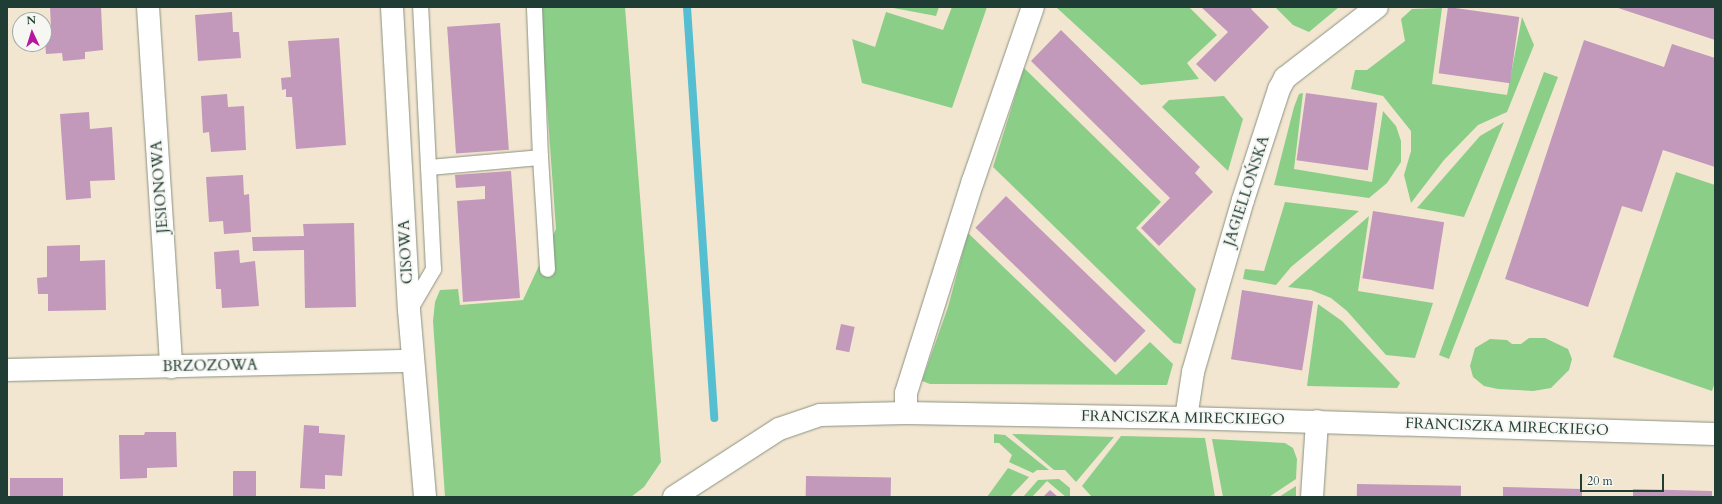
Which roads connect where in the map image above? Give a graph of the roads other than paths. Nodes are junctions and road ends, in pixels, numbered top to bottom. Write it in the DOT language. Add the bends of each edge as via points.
graph roads {
  1 [pos="148,7"];
  2 [pos="392,7"];
  3 [pos="420,7"];
  4 [pos="534,7"];
  5 [pos="1033,7"];
  6 [pos="1377,7"];
  7 [pos="540,158"];
  8 [pos="428,167"];
  9 [pos="547,269"];
  10 [pos="409,310"];
  11 [pos="413,361"];
  12 [pos="171,367"];
  13 [pos="7,370"];
  14 [pos="906,413"];
  15 [pos="1186,418"];
  16 [pos="1317,421"];
  17 [pos="1715,434"];
  18 [pos="424,497"];
  19 [pos="674,497"];
  20 [pos="1312,497"];
  1 -- 12 [label="street, JESIONOWA"];
  2 -- 10 [label="street, CISOWA"];
  3 -- 8 [label="lane"];
  4 -- 7 [label="lane"];
  5 -- 14 [label="street" via="979,161 906,393"];
  6 -- 15 [label="street, JAGIELLOŃSKA" via="1285,78 1279,89 1240,208 1193,372"];
  7 -- 8 [label="lane"];
  7 -- 9 [label="lane"];
  8 -- 10 [label="lane" via="433,269"];
  10 -- 11 [label="street, CISOWA"];
  11 -- 12 [label="street, BRZOZOWA"];
  11 -- 18 [label="street, CISOWA"];
  12 -- 13 [label="street, BRZOZOWA"];
  14 -- 15 [label="street, FRANCISZKA MIRECKIEGO"];
  14 -- 19 [label="street, FRANCISZKA MIRECKIEGO" via="820,415 795,422 779,429"];
  15 -- 16 [label="street, FRANCISZKA MIRECKIEGO"];
  16 -- 17 [label="street, FRANCISZKA MIRECKIEGO"];
  16 -- 20 [label="street"];
}
